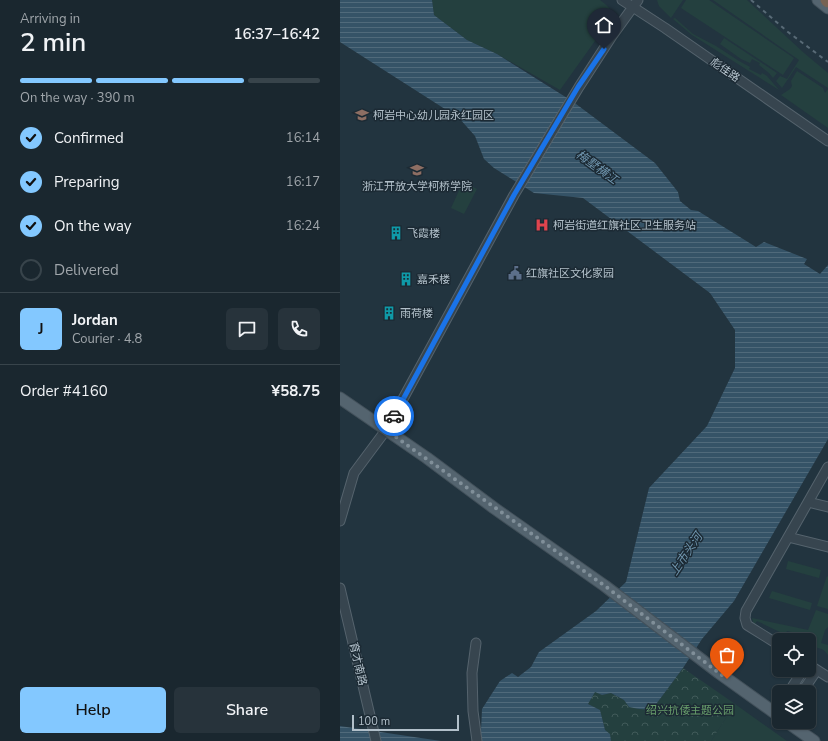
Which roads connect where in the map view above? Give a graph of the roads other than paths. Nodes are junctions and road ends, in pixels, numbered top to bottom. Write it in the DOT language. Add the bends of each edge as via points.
graph roads {
  1 [pos="622,0"];
  2 [pos="818,0"];
  3 [pos="635,3"];
  4 [pos="828,8"];
  5 [pos="828,141"];
  6 [pos="340,398"];
  7 [pos="386,430"];
  8 [pos="828,467"];
  9 [pos="808,502"];
  10 [pos="828,507"];
  11 [pos="340,521"];
  12 [pos="788,537"];
  13 [pos="828,547"];
  14 [pos="340,588"];
  15 [pos="341,598"];
  16 [pos="772,641"];
  17 [pos="476,643"];
  18 [pos="816,669"];
  19 [pos="828,676"];
  20 [pos="772,708"];
  21 [pos="797,729"];
  22 [pos="477,739"];
  23 [pos="376,741"];
  24 [pos="814,741"];
  1 -- 3 [label="street, 彪佳路"];
  2 -- 4 [label="main road"];
  3 -- 5 [label="street, 彪佳路" via="684,41"];
  3 -- 7 [label="street" via="578,87 514,195"];
  6 -- 7 [label="main road"];
  7 -- 11 [label="street" via="354,473"];
  7 -- 20 [label="main road" via="605,586 719,673"];
  8 -- 9 [label="street"];
  9 -- 10 [label="street"];
  9 -- 12 [label="street"];
  12 -- 13 [label="street"];
  12 -- 16 [label="street" via="746,611 747,625"];
  14 -- 15 [label="street, 育才南路"];
  15 -- 23 [label="street, 育才南路"];
  17 -- 22 [label="street" via="472,673"];
  18 -- 19 [label="street"];
  21 -- 24 [label="main road"];
}
